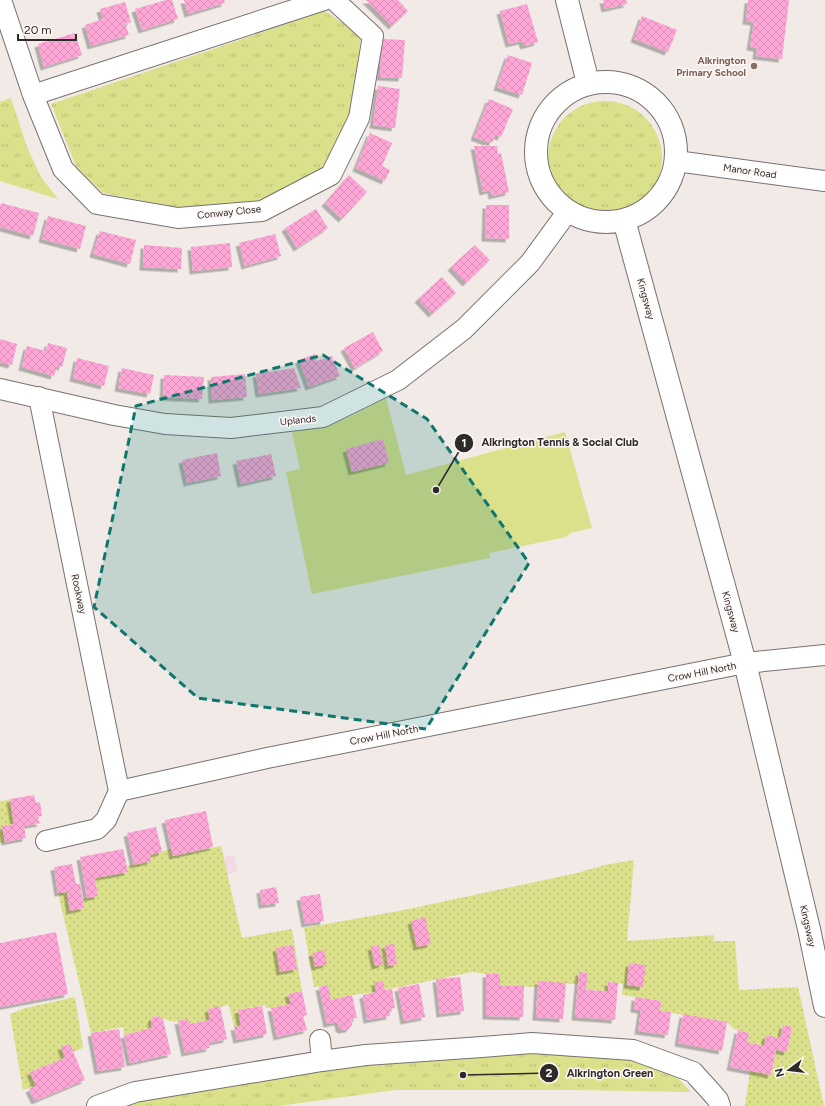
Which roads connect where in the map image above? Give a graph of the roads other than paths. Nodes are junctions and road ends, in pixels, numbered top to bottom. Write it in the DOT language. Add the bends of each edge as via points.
graph roads {
  1 [pos="1,0"];
  2 [pos="324,0"];
  3 [pos="334,0"];
  4 [pos="566,0"];
  5 [pos="588,83"];
  6 [pos="33,94"];
  7 [pos="676,161"];
  8 [pos="825,181"];
  9 [pos="568,211"];
  10 [pos="624,220"];
  11 [pos="0,389"];
  12 [pos="39,397"];
  13 [pos="825,655"];
  14 [pos="745,663"];
  15 [pos="119,791"];
  16 [pos="46,841"];
  17 [pos="825,1006"];
  18 [pos="320,1040"];
  19 [pos="322,1061"];
  20 [pos="97,1106"];
  21 [pos="720,1106"];
  1 -- 6 [label="street, Conway Close"];
  2 -- 6 [label="street"];
  3 -- 6 [label="street, Conway Close" via="373,36 359,118 331,175 262,210 178,218 97,204 64,169"];
  4 -- 5 [label="street"];
  5 -- 7 [label="street" via="613,81 644,92 662,109 675,139"];
  5 -- 9 [label="street" via="560,97 545,116 535,144 537,169 549,195"];
  7 -- 8 [label="street, Manor Road"];
  7 -- 10 [label="street" via="663,193 646,210"];
  9 -- 10 [label="street" via="594,222"];
  9 -- 12 [label="street, Uplands" via="530,263 464,329 398,380 323,417 231,428 165,424"];
  10 -- 14 [label="street, Kingsway"];
  11 -- 12 [label="street, Uplands"];
  12 -- 15 [label="street, Rookway"];
  13 -- 14 [label="street, Crow Hill North"];
  14 -- 15 [label="street, Crow Hill North" via="267,758"];
  14 -- 17 [label="street, Kingsway" via="810,929"];
  15 -- 16 [label="street" via="106,820 97,829"];
  18 -- 19 [label="street"];
  19 -- 20 [label="street" via="135,1092"];
  19 -- 21 [label="street" via="366,1055 532,1043 633,1050 693,1072"];
}
